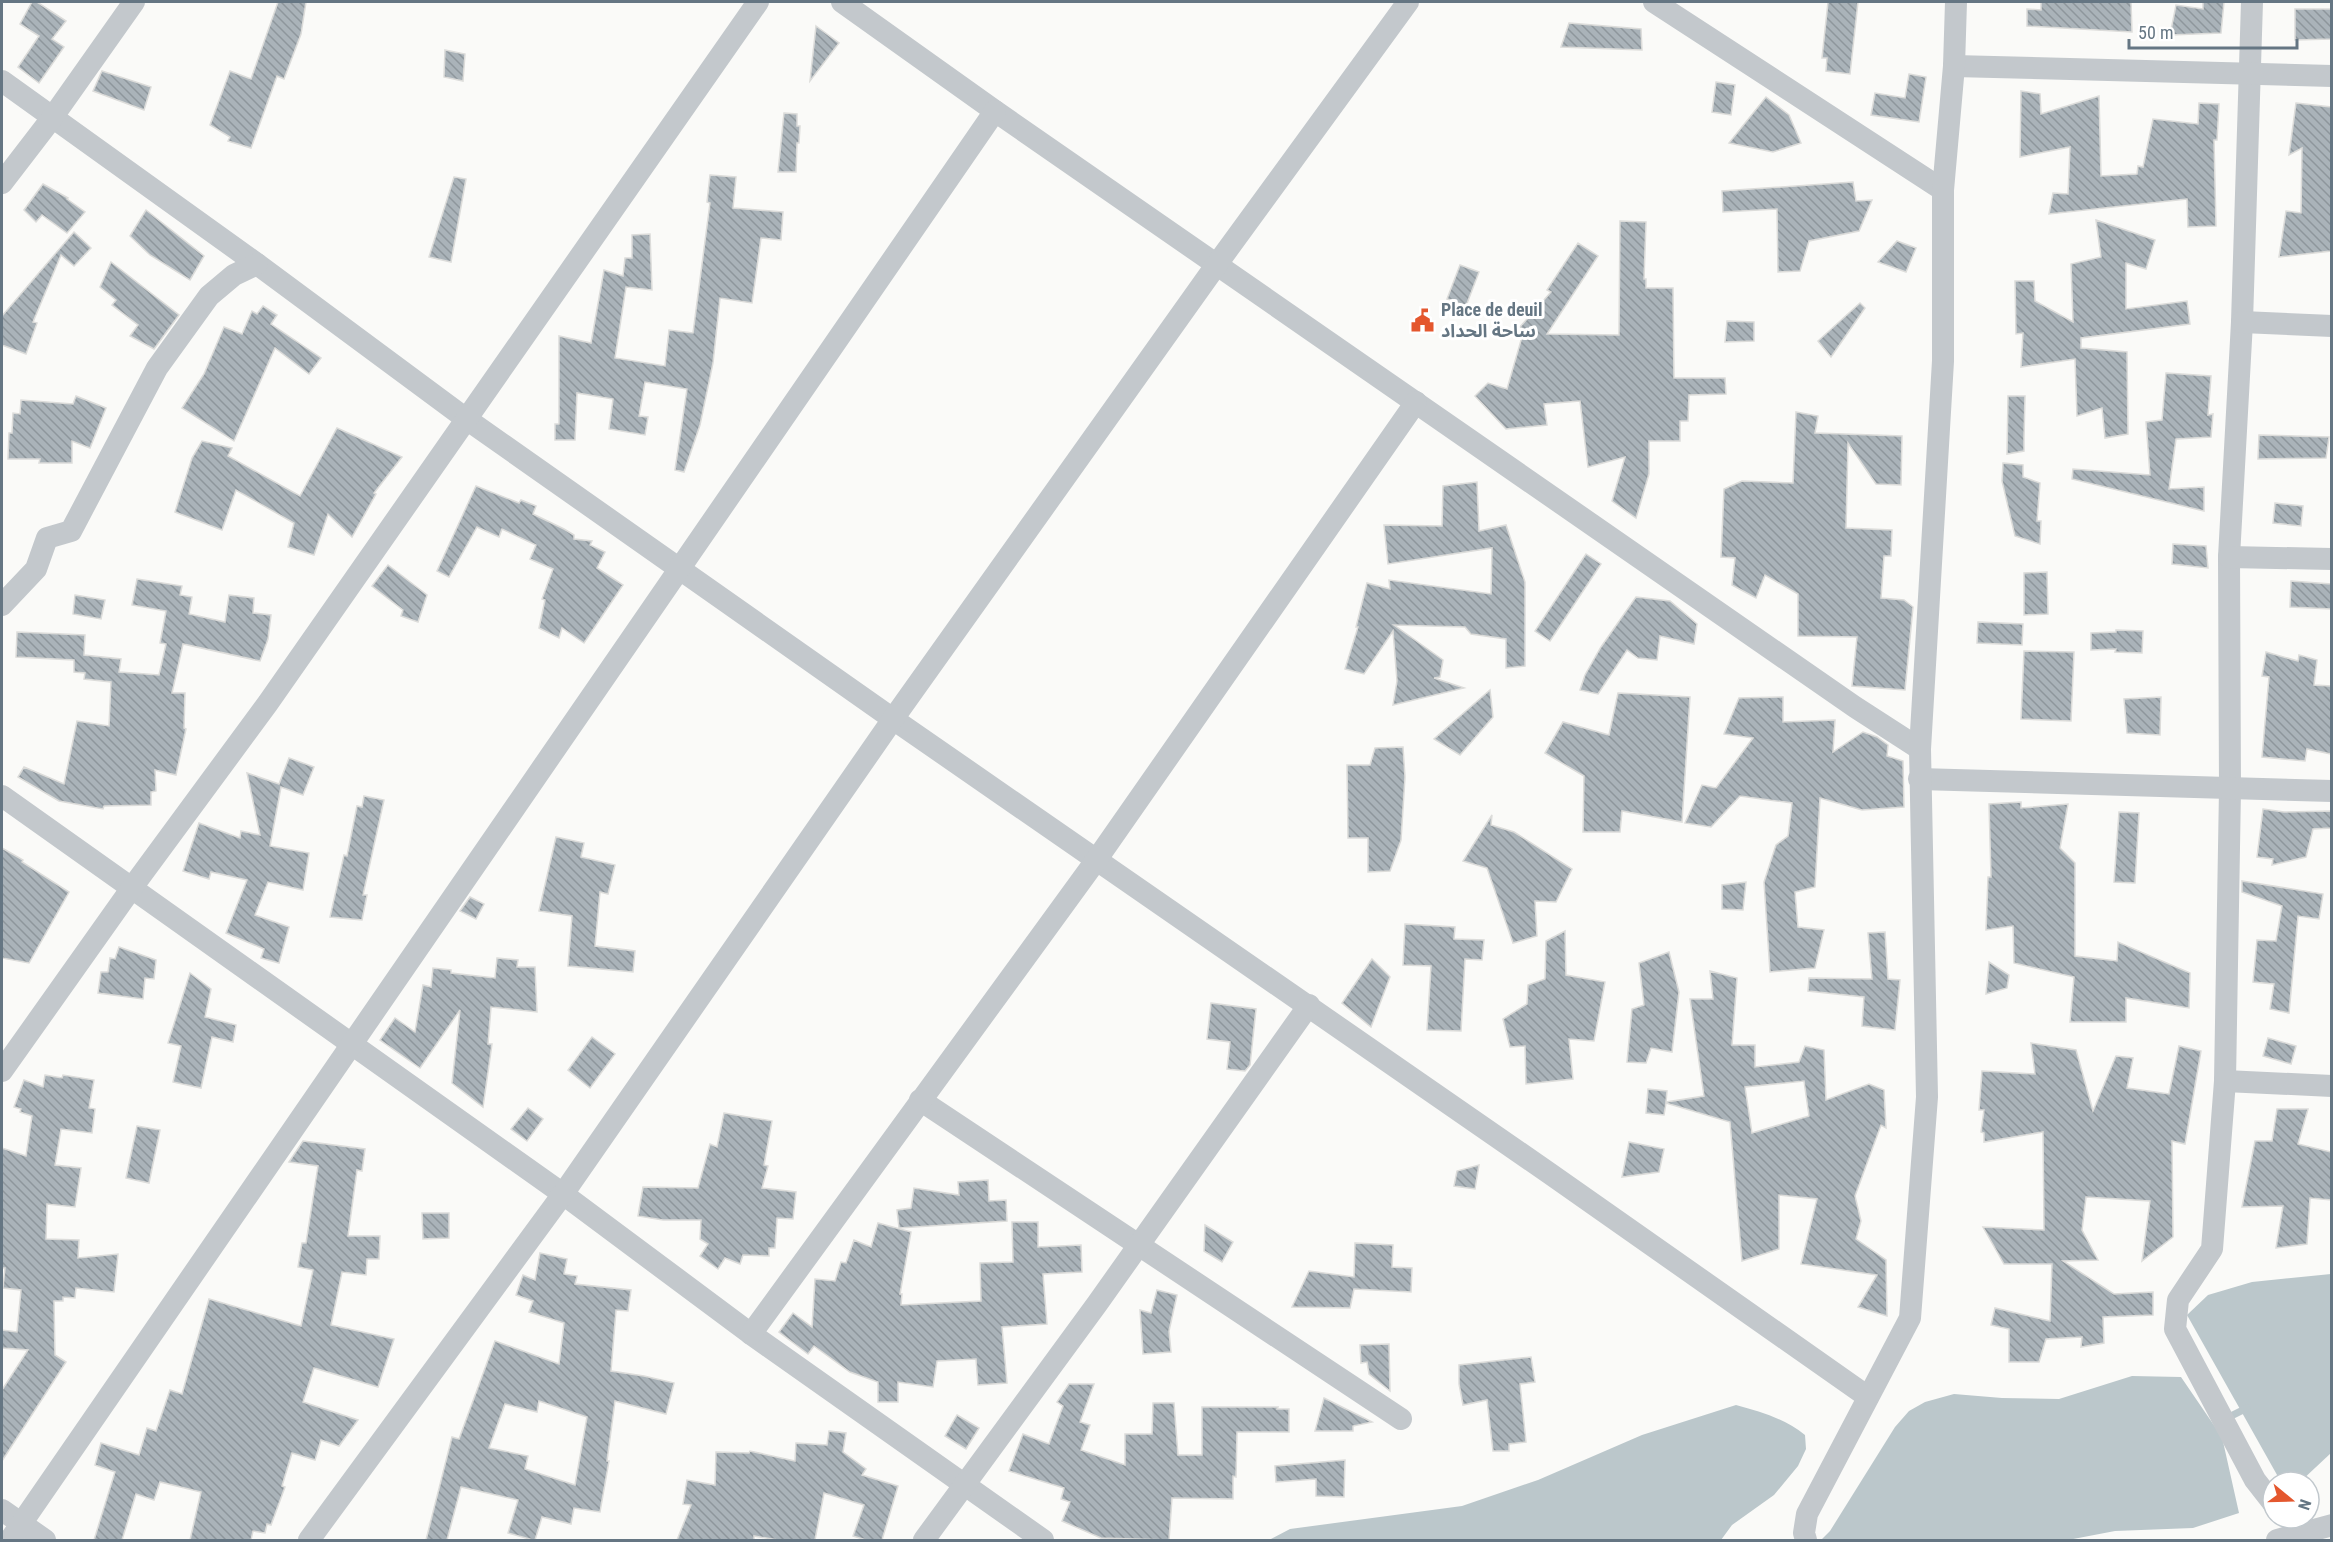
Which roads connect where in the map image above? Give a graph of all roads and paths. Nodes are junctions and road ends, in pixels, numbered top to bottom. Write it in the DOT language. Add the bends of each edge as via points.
graph roads {
  1 [pos="134,2"];
  2 [pos="758,2"];
  3 [pos="842,2"];
  4 [pos="1407,2"];
  5 [pos="1654,2"];
  6 [pos="1956,2"];
  7 [pos="2252,2"];
  8 [pos="1954,66"];
  9 [pos="2248,73"];
  10 [pos="2331,76"];
  11 [pos="2,81"];
  12 [pos="995,111"];
  13 [pos="52,118"];
  14 [pos="2,183"];
  15 [pos="1943,190"];
  16 [pos="257,264"];
  17 [pos="1217,264"];
  18 [pos="2242,322"];
  19 [pos="2331,326"];
  20 [pos="1416,402"];
  21 [pos="465,418"];
  22 [pos="2229,557"];
  23 [pos="2331,559"];
  24 [pos="680,568"];
  25 [pos="2,605"];
  26 [pos="893,719"];
  27 [pos="1920,749"];
  28 [pos="1919,779"];
  29 [pos="2230,789"];
  30 [pos="2331,791"];
  31 [pos="2,796"];
  32 [pos="1097,859"];
  33 [pos="131,890"];
  34 [pos="1309,1005"];
  35 [pos="351,1045"];
  36 [pos="2,1071"];
  37 [pos="2225,1081"];
  38 [pos="2331,1086"];
  39 [pos="920,1100"];
  40 [pos="563,1194"];
  41 [pos="1138,1245"];
  42 [pos="752,1334"];
  43 [pos="1868,1397"];
  44 [pos="1401,1419"];
  45 [pos="965,1485"];
  46 [pos="2261,1488"];
  47 [pos="2,1510"];
  48 [pos="2331,1526"];
  49 [pos="2286,1531"];
  50 [pos="16,1532"];
  51 [pos="1805,1537"];
  52 [pos="45,1540"];
  53 [pos="309,1540"];
  54 [pos="924,1540"];
  55 [pos="1043,1540"];
  1 -- 13 [label="street"];
  2 -- 21 [label="street"];
  3 -- 12 [label="street"];
  4 -- 17 [label="street"];
  5 -- 15 [label="street"];
  6 -- 8 [label="street"];
  7 -- 9 [label="street"];
  8 -- 9 [label="street"];
  8 -- 15 [label="street"];
  9 -- 10 [label="street"];
  9 -- 18 [label="street"];
  11 -- 13 [label="street"];
  12 -- 17 [label="street"];
  12 -- 24 [label="street"];
  13 -- 14 [label="street"];
  13 -- 16 [label="street"];
  15 -- 27 [label="street" via="1943,361"];
  16 -- 21 [label="street"];
  16 -- 25 [label="street" via="234,275 209,296 157,368 71,531 47,538 36,569"];
  17 -- 20 [label="street"];
  17 -- 26 [label="street"];
  18 -- 19 [label="street"];
  18 -- 22 [label="street"];
  20 -- 27 [label="street"];
  20 -- 32 [label="street"];
  21 -- 24 [label="street"];
  21 -- 33 [label="street" via="268,704"];
  22 -- 23 [label="street"];
  22 -- 29 [label="street"];
  24 -- 26 [label="street"];
  24 -- 35 [label="street"];
  26 -- 32 [label="street"];
  26 -- 40 [label="street"];
  27 -- 28 [label="street"];
  28 -- 29 [label="street"];
  28 -- 43 [label="street" via="1927,1097 1910,1318"];
  29 -- 30 [label="street"];
  29 -- 37 [label="street"];
  31 -- 33 [label="street"];
  32 -- 34 [label="street"];
  32 -- 39 [label="street"];
  33 -- 35 [label="street"];
  33 -- 36 [label="street"];
  34 -- 41 [label="street"];
  34 -- 43 [label="street"];
  35 -- 40 [label="street"];
  35 -- 50 [label="street"];
  37 -- 38 [label="street"];
  37 -- 46 [label="street" via="2212,1248 2178,1300 2175,1329"];
  39 -- 41 [label="street"];
  39 -- 42 [label="street"];
  40 -- 42 [label="street"];
  40 -- 53 [label="street"];
  41 -- 44 [label="street"];
  41 -- 45 [label="street"];
  42 -- 45 [label="street"];
  43 -- 51 [label="street" via="1807,1514"];
  45 -- 54 [label="street"];
  45 -- 55 [label="street"];
  47 -- 50 [label="street"];
  48 -- 49 [label="street"];
  50 -- 52 [label="street"];
}
